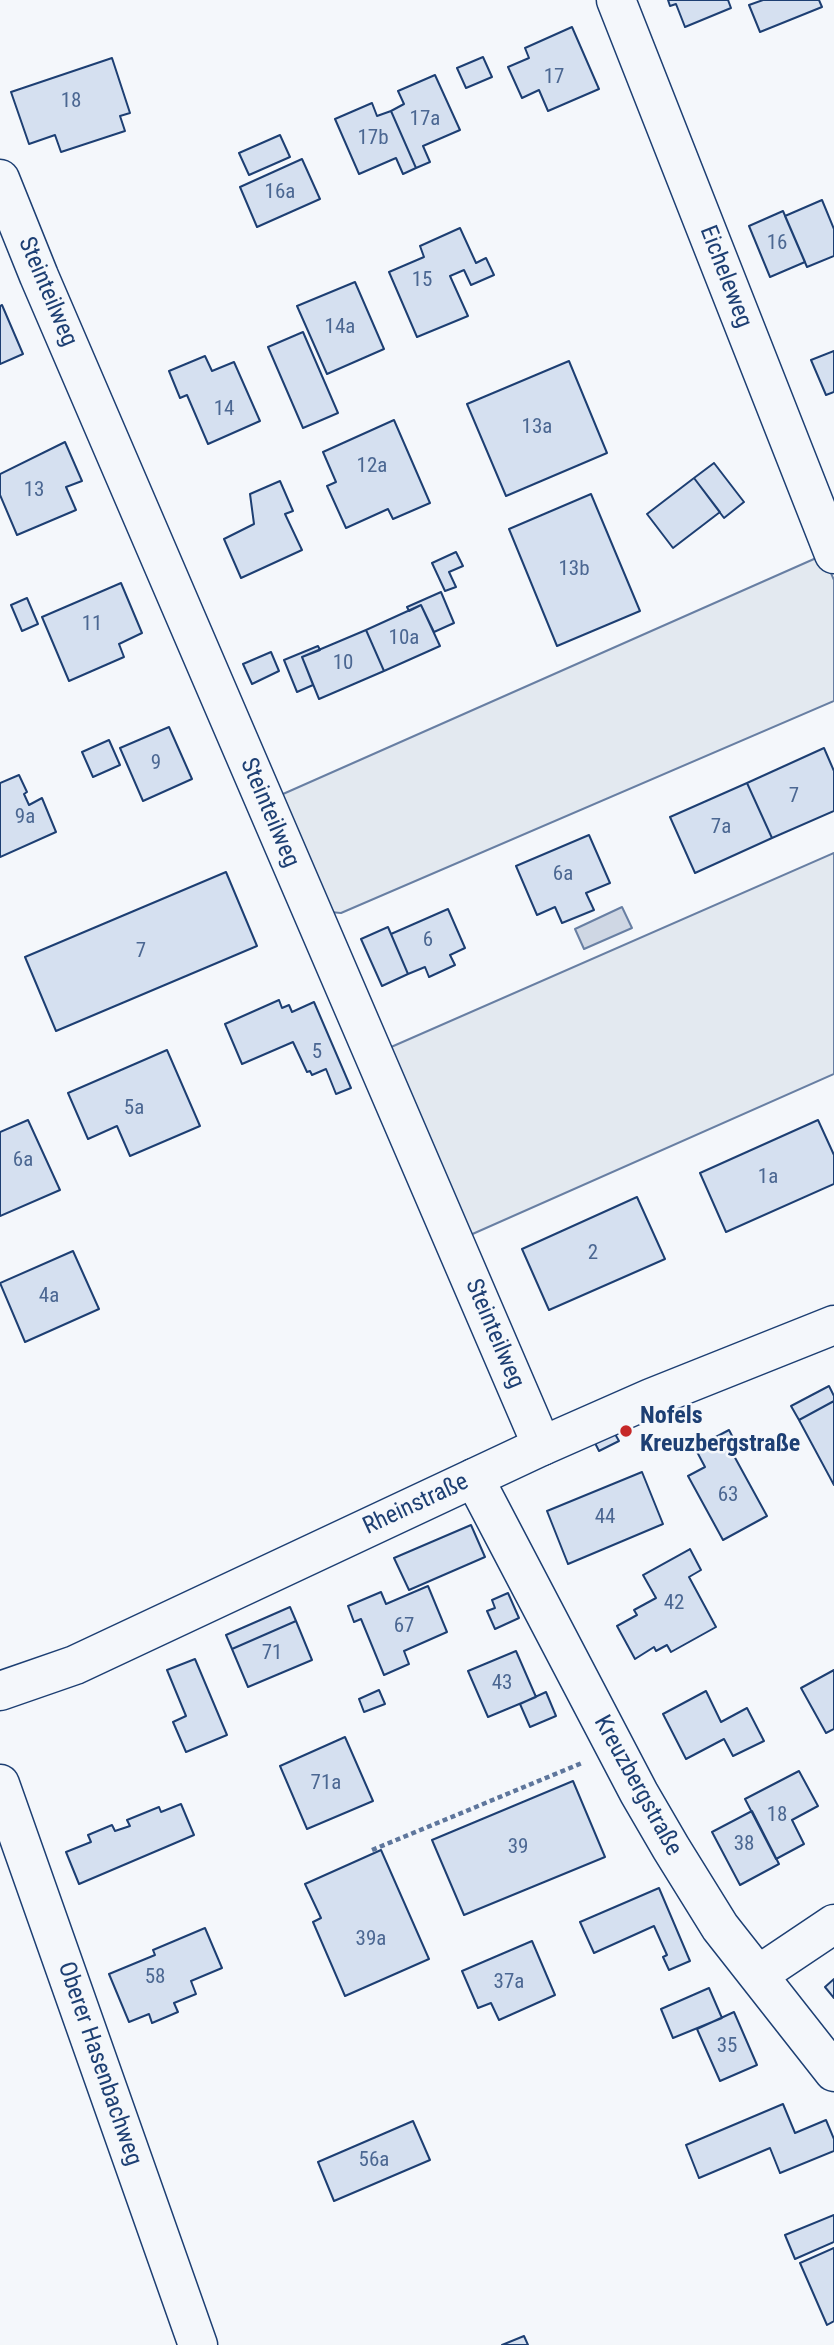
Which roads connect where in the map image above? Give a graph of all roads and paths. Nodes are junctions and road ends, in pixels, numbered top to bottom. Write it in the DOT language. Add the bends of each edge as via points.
graph roads {
  1 [pos="616,0"];
  2 [pos="0,179"];
  3 [pos="834,554"];
  4 [pos="834,1325"];
  5 [pos="542,1446"];
  6 [pos="474,1478"];
  7 [pos="0,1691"];
  8 [pos="616,1749"];
  9 [pos="0,1784"];
  10 [pos="372,1850"];
  11 [pos="834,1924"];
  12 [pos="758,1975"];
  13 [pos="834,2072"];
  14 [pos="198,2345"];
  1 -- 3 [label="street, Eicheleweg"];
  2 -- 5 [label="street, Steinteilweg"];
  4 -- 5 [label="street, Rheinstraße"];
  5 -- 6 [label="street, Rheinstraße"];
  6 -- 7 [label="street, Rheinstraße" via="75,1665"];
  6 -- 8 [label="street, Kreuzbergstraße"];
  8 -- 10 [label="path"];
  8 -- 12 [label="street, Kreuzbergstraße" via="720,1927"];
  9 -- 14 [label="street, Oberer Hasenbachweg"];
  11 -- 12 [label="street"];
  12 -- 13 [label="street, Kreuzbergstraße"];
}
